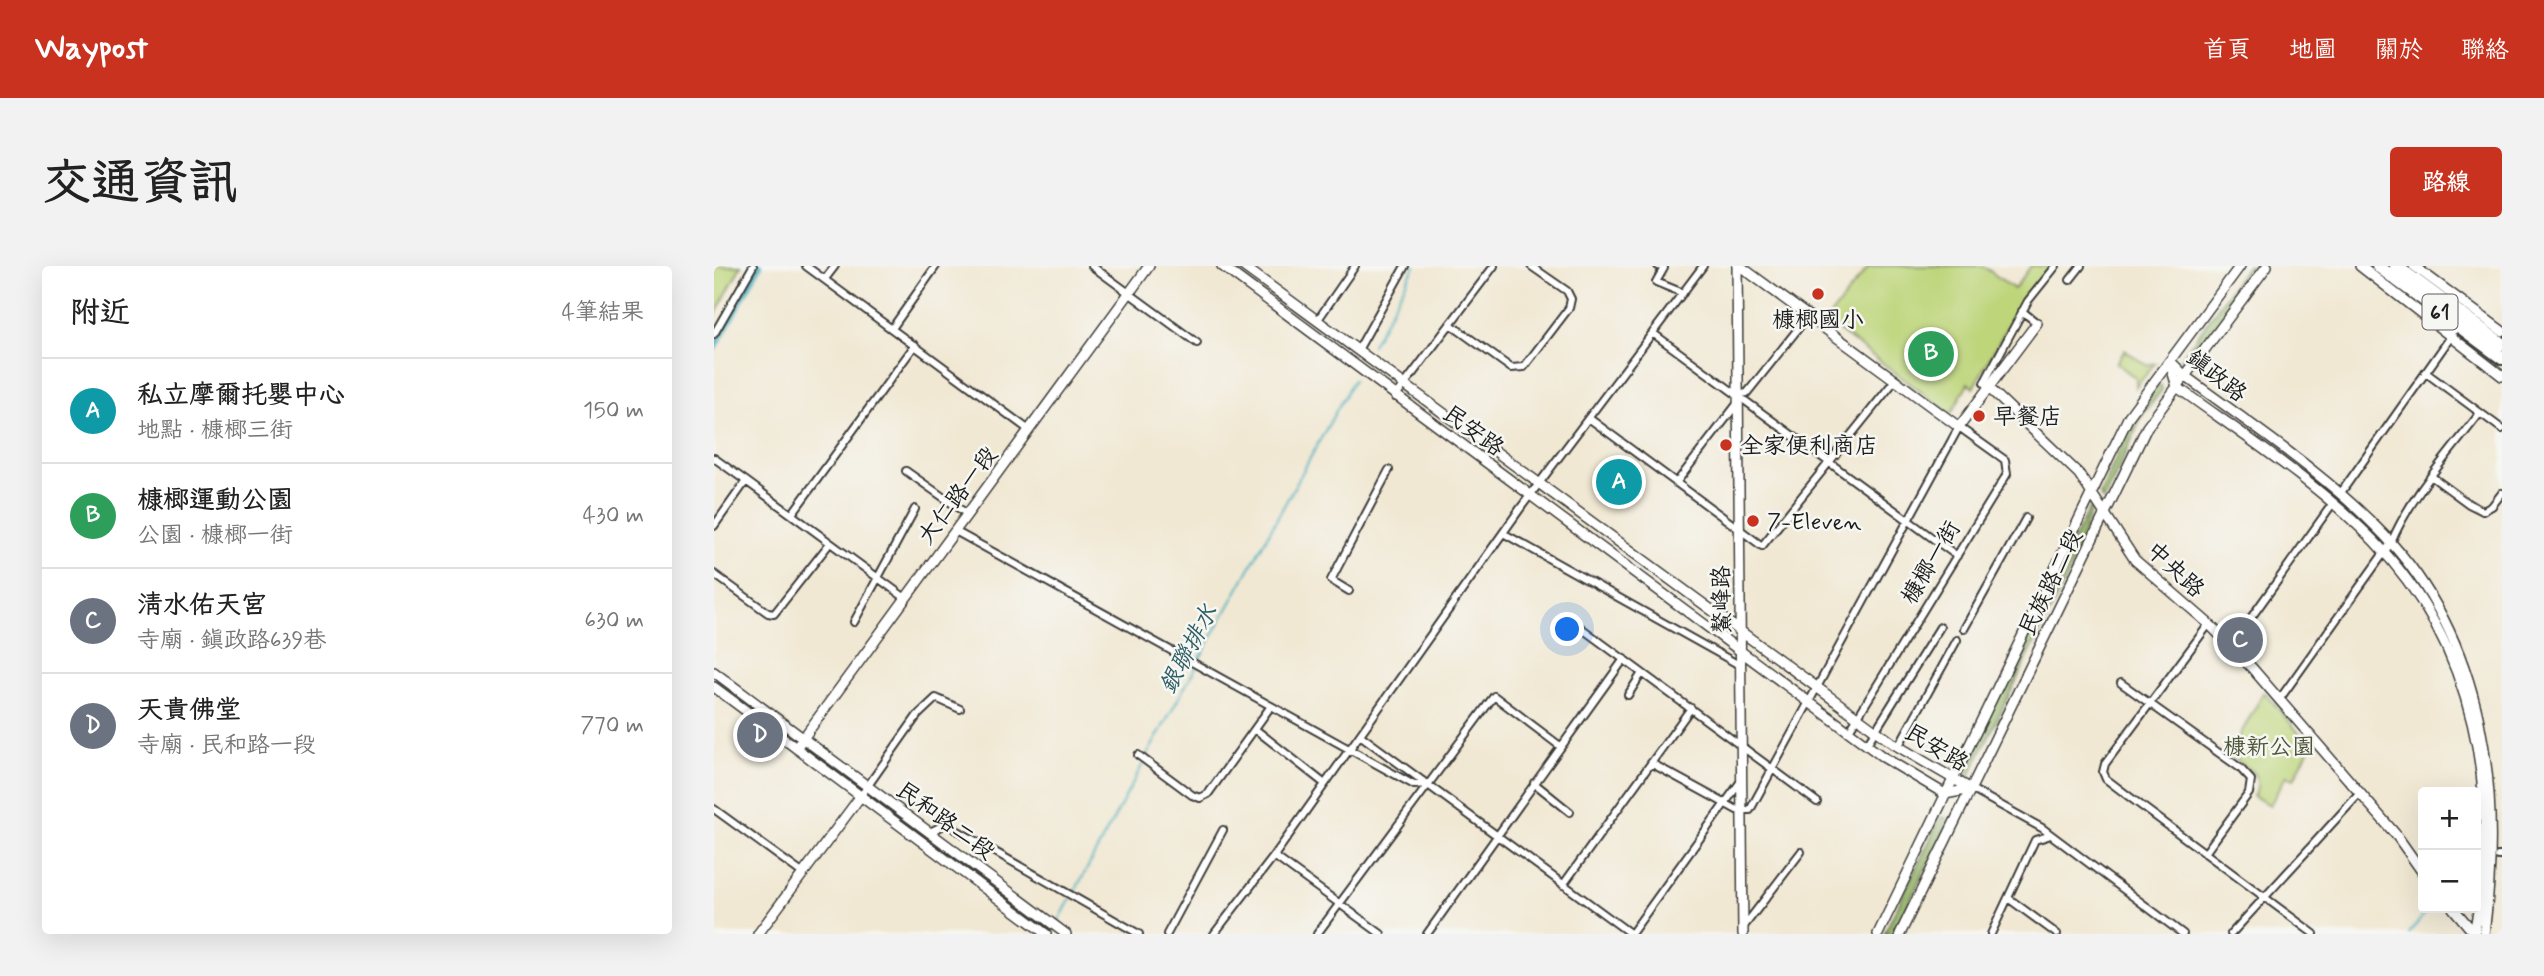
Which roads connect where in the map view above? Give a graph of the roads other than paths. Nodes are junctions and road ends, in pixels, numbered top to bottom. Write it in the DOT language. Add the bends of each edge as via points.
graph roads {
  1 [pos="753,266"];
  2 [pos="806,266"];
  3 [pos="835,266"];
  4 [pos="936,266"];
  5 [pos="1093,266"];
  6 [pos="1149,266"];
  7 [pos="1222,266"];
  8 [pos="1243,266"];
  9 [pos="1355,266"];
  10 [pos="1405,266"];
  11 [pos="1494,266"];
  12 [pos="1531,266"];
  13 [pos="1703,266"];
  14 [pos="1739,266"];
  15 [pos="2056,266"];
  16 [pos="2081,266"];
  17 [pos="2240,266"];
  18 [pos="2267,266"];
  19 [pos="2360,266"];
  20 [pos="2378,266"];
  21 [pos="2396,266"];
  22 [pos="1663,267"];
  23 [pos="2416,268"];
  24 [pos="825,279"];
  25 [pos="2070,280"];
  26 [pos="1683,293"];
  27 [pos="1129,294"];
  28 [pos="2399,295"];
  29 [pos="2022,311"];
  30 [pos="1809,315"];
  31 [pos="1317,321"];
  32 [pos="2037,323"];
  33 [pos="1450,324"];
  34 [pos="893,327"];
  35 [pos="2502,331"];
  36 [pos="1310,332"];
  37 [pos="714,334"];
  38 [pos="1654,334"];
  39 [pos="2474,337"];
  40 [pos="2450,338"];
  41 [pos="2502,338"];
  42 [pos="1197,343"];
  43 [pos="2502,344"];
  44 [pos="915,345"];
  45 [pos="1358,350"];
  46 [pos="2502,358"];
  47 [pos="2170,361"];
  48 [pos="2502,364"];
  49 [pos="2425,372"];
  50 [pos="2185,376"];
  51 [pos="2502,376"];
  52 [pos="1896,379"];
  53 [pos="1405,384"];
  54 [pos="1988,387"];
  55 [pos="2177,387"];
  56 [pos="1395,397"];
  57 [pos="1737,399"];
  58 [pos="2480,413"];
  59 [pos="1590,419"];
  60 [pos="1959,426"];
  61 [pos="2502,429"];
  62 [pos="1029,430"];
  63 [pos="714,458"];
  64 [pos="1828,462"];
  65 [pos="1389,470"];
  66 [pos="906,471"];
  67 [pos="2431,476"];
  68 [pos="746,481"];
  69 [pos="1540,482"];
  70 [pos="1676,483"];
  71 [pos="2092,492"];
  72 [pos="2502,493"];
  73 [pos="2340,494"];
  74 [pos="1530,495"];
  75 [pos="2333,503"];
  76 [pos="915,509"];
  77 [pos="2106,511"];
  78 [pos="792,514"];
  79 [pos="967,514"];
  80 [pos="2026,519"];
  81 [pos="1907,520"];
  82 [pos="714,526"];
  83 [pos="1739,529"];
  84 [pos="955,531"];
  85 [pos="1503,533"];
  86 [pos="830,543"];
  87 [pos="2392,543"];
  88 [pos="2384,553"];
  89 [pos="1956,556"];
  90 [pos="714,574"];
  91 [pos="877,576"];
  92 [pos="1349,591"];
  93 [pos="904,597"];
  94 [pos="1569,619"];
  95 [pos="854,622"];
  96 [pos="2209,624"];
  97 [pos="1940,627"];
  98 [pos="1964,629"];
  99 [pos="1741,631"];
  100 [pos="2224,638"];
  101 [pos="1957,640"];
  102 [pos="1742,652"];
  103 [pos="1624,659"];
  104 [pos="1741,666"];
  105 [pos="714,672"];
  106 [pos="1642,673"];
  107 [pos="2121,683"];
  108 [pos="714,687"];
  109 [pos="1816,687"];
  110 [pos="1628,695"];
  111 [pos="2279,700"];
  112 [pos="1808,701"];
  113 [pos="2150,703"];
  114 [pos="1271,706"];
  115 [pos="1691,708"];
  116 [pos="960,709"];
  117 [pos="1858,717"];
  118 [pos="1255,729"];
  119 [pos="1875,730"];
  120 [pos="1849,731"];
  121 [pos="1360,735"];
  122 [pos="803,738"];
  123 [pos="1867,744"];
  124 [pos="1560,746"];
  125 [pos="1743,747"];
  126 [pos="1898,747"];
  127 [pos="796,748"];
  128 [pos="1351,748"];
  129 [pos="1140,756"];
  130 [pos="1651,763"];
  131 [pos="1772,768"];
  132 [pos="1952,779"];
  133 [pos="1742,780"];
  134 [pos="1534,783"];
  135 [pos="1325,784"];
  136 [pos="1428,784"];
  137 [pos="867,787"];
  138 [pos="1971,789"];
  139 [pos="2360,793"];
  140 [pos="1945,794"];
  141 [pos="860,797"];
  142 [pos="1817,802"];
  143 [pos="1725,804"];
  144 [pos="714,809"];
  145 [pos="1743,810"];
  146 [pos="1570,812"];
  147 [pos="1223,830"];
  148 [pos="932,831"];
  149 [pos="1496,834"];
  150 [pos="2048,836"];
  151 [pos="1801,852"];
  152 [pos="2205,853"];
  153 [pos="1274,856"];
  154 [pos="2500,856"];
  155 [pos="2418,867"];
  156 [pos="982,870"];
  157 [pos="802,873"];
  158 [pos="973,880"];
  159 [pos="1563,885"];
  160 [pos="2008,898"];
  161 [pos="2266,898"];
  162 [pos="1339,903"];
  163 [pos="2458,913"];
  164 [pos="1742,932"];
  165 [pos="758,934"];
  166 [pos="1046,934"];
  167 [pos="1066,934"];
  168 [pos="1139,934"];
  169 [pos="1167,934"];
  170 [pos="1214,934"];
  171 [pos="1317,934"];
  172 [pos="1381,934"];
  173 [pos="1427,934"];
  174 [pos="1631,934"];
  175 [pos="1878,934"];
  176 [pos="1900,934"];
  177 [pos="1991,934"];
  178 [pos="2057,934"];
  179 [pos="2183,934"];
  180 [pos="2232,934"];
  181 [pos="2314,934"];
  182 [pos="2477,934"];
  1 -- 37 [label="street"];
  2 -- 24 [label="street"];
  3 -- 24 [label="street"];
  4 -- 34 [label="street"];
  5 -- 27 [label="street"];
  6 -- 27 [label="street, 大仁路一段"];
  7 -- 36 [label="street, 民安路"];
  8 -- 31 [label="street, 民安路"];
  9 -- 31 [label="street"];
  10 -- 45 [label="street"];
  11 -- 33 [label="street"];
  12 -- 33 [label="street" via="1567,291 1571,299 1524,367 1511,369"];
  13 -- 26 [label="street"];
  14 -- 30 [label="street, 槺榔一街"];
  14 -- 57 [label="street, 鰲峰路"];
  15 -- 29 [label="street"];
  16 -- 25 [label="street"];
  17 -- 47 [label="street, 民族路二段"];
  18 -- 50 [label="street, 民族路二段"];
  19 -- 28 [label="street"];
  20 -- 39 [label="highway, 61"];
  21 -- 43 [label="highway, 61"];
  22 -- 26 [label="street" via="1657,282"];
  23 -- 35 [label="street"];
  23 -- 41 [label="street"];
  24 -- 34 [label="street"];
  26 -- 38 [label="street"];
  27 -- 42 [label="street"];
  27 -- 62 [label="street, 大仁路一段"];
  28 -- 40 [label="street"];
  28 -- 48 [label="street"];
  29 -- 32 [label="street"];
  29 -- 54 [label="street" via="1984,383"];
  30 -- 52 [label="street, 槺榔一街"];
  30 -- 57 [label="street" via="1747,393"];
  31 -- 36 [label="street"];
  31 -- 45 [label="street, 民安路"];
  32 -- 54 [label="street"];
  33 -- 53 [label="street"];
  34 -- 44 [label="street"];
  36 -- 56 [label="street, 民安路"];
  38 -- 57 [label="street"];
  38 -- 59 [label="street"];
  39 -- 46 [label="highway, 61"];
  39 -- 48 [label="highway"];
  40 -- 49 [label="street"];
  40 -- 51 [label="street"];
  44 -- 62 [label="street"];
  44 -- 78 [label="street"];
  45 -- 53 [label="street, 民安路"];
  47 -- 50 [label="street, 鎮政路"];
  47 -- 55 [label="street, 鎮政路"];
  47 -- 71 [label="street, 民族路二段" via="2129,416"];
  49 -- 58 [label="street"];
  49 -- 73 [label="street"];
  50 -- 55 [label="street, 民族路二段"];
  50 -- 73 [label="street, 鎮政路"];
  52 -- 60 [label="street, 槺榔一街"];
  52 -- 64 [label="street"];
  53 -- 56 [label="street"];
  53 -- 69 [label="street, 民安路"];
  54 -- 60 [label="street"];
  54 -- 71 [label="street, 中央路"];
  55 -- 75 [label="street, 鎮政路"];
  55 -- 77 [label="street, 民族路二段" via="2147,427"];
  56 -- 74 [label="street, 民安路"];
  57 -- 64 [label="street"];
  57 -- 70 [label="street"];
  57 -- 83 [label="street, 鰲峰路"];
  58 -- 61 [label="street"];
  58 -- 67 [label="street"];
  59 -- 69 [label="street"];
  59 -- 70 [label="street"];
  60 -- 81 [label="street"];
  60 -- 89 [label="street, 槺榔一街" via="2008,468"];
  62 -- 79 [label="street, 大仁路一段"];
  63 -- 68 [label="street"];
  64 -- 81 [label="street"];
  64 -- 83 [label="street" via="1762,546"];
  65 -- 92 [label="street" via="1331,580"];
  66 -- 79 [label="street"];
  67 -- 72 [label="street" via="2483,511"];
  67 -- 87 [label="street" via="2400,522"];
  68 -- 78 [label="street"];
  68 -- 82 [label="street"];
  69 -- 74 [label="street"];
  69 -- 99 [label="street, 民安路"];
  70 -- 83 [label="street"];
  71 -- 77 [label="street, 中央路"];
  71 -- 132 [label="street, 民族路二段"];
  73 -- 87 [label="street, 鎮政路"];
  74 -- 85 [label="street"];
  74 -- 102 [label="street, 民安路"];
  75 -- 88 [label="street, 鎮政路"];
  75 -- 100 [label="street" via="2248,622"];
  76 -- 91 [label="street"];
  77 -- 96 [label="street, 中央路" via="2138,563"];
  77 -- 138 [label="street, 民族路二段"];
  78 -- 86 [label="street"];
  79 -- 84 [label="street, 大仁路一段"];
  80 -- 98 [label="street"];
  81 -- 89 [label="street"];
  81 -- 109 [label="street"];
  83 -- 99 [label="street, 鰲峰路"];
  84 -- 93 [label="street, 大仁路一段"];
  84 -- 114 [label="street"];
  85 -- 104 [label="street"];
  85 -- 121 [label="street"];
  86 -- 90 [label="street" via="774,614"];
  86 -- 91 [label="street"];
  87 -- 88 [label="street"];
  87 -- 154 [label="street, 鎮政路" via="2455,635 2472,673 2492,749"];
  88 -- 111 [label="street"];
  88 -- 182 [label="street, 鎮政路" via="2409,580 2442,633 2473,710 2482,750 2489,830"];
  89 -- 117 [label="street, 槺榔一街"];
  91 -- 93 [label="street"];
  91 -- 95 [label="street"];
  93 -- 122 [label="street, 大仁路一段"];
  94 -- 103 [label="street"];
  96 -- 100 [label="street, 中央路"];
  96 -- 113 [label="street"];
  97 -- 119 [label="street"];
  99 -- 102 [label="street, 鰲峰路"];
  99 -- 109 [label="street, 民安路"];
  100 -- 111 [label="street, 中央路"];
  101 -- 126 [label="street"];
  102 -- 104 [label="street, 鰲峰路"];
  102 -- 112 [label="street, 民安路"];
  103 -- 106 [label="street"];
  103 -- 124 [label="street"];
  104 -- 125 [label="street, 鰲峰路"];
  105 -- 122 [label="street, 民和路二段"];
  106 -- 110 [label="street"];
  106 -- 115 [label="street"];
  107 -- 113 [label="street"];
  108 -- 127 [label="street, 民和路二段"];
  109 -- 112 [label="street"];
  109 -- 117 [label="street, 民安路"];
  111 -- 139 [label="street, 中央路"];
  112 -- 120 [label="street, 民安路"];
  112 -- 131 [label="street"];
  113 -- 152 [label="street" via="2240,768 2252,783"];
  113 -- 152 [label="street" via="2103,772 2106,779"];
  114 -- 118 [label="street"];
  114 -- 128 [label="street"];
  115 -- 125 [label="street"];
  115 -- 130 [label="street"];
  116 -- 137 [label="street" via="936,698 917,716"];
  117 -- 119 [label="street, 民安路"];
  117 -- 120 [label="street, 槺榔一街"];
  118 -- 129 [label="street" via="1208,794 1200,798"];
  118 -- 135 [label="street"];
  119 -- 123 [label="street"];
  119 -- 126 [label="street, 民安路"];
  120 -- 123 [label="street, 民安路"];
  121 -- 128 [label="street"];
  121 -- 136 [label="street"];
  122 -- 127 [label="street, 大仁路一段"];
  122 -- 137 [label="street, 民和路二段"];
  123 -- 140 [label="street, 民安路"];
  124 -- 134 [label="street"];
  124 -- 136 [label="street" via="1494,696"];
  125 -- 131 [label="street"];
  125 -- 133 [label="street, 鰲峰路"];
  126 -- 132 [label="street, 民安路"];
  127 -- 141 [label="street, 民和路二段"];
  128 -- 135 [label="street"];
  128 -- 136 [label="street" via="1414,785"];
  130 -- 143 [label="street"];
  130 -- 159 [label="street"];
  131 -- 142 [label="street"];
  131 -- 145 [label="street" via="1750,810"];
  132 -- 138 [label="street, 民安路"];
  132 -- 140 [label="street, 民族路二段"];
  133 -- 143 [label="street"];
  133 -- 145 [label="street, 鰲峰路"];
  134 -- 146 [label="street"];
  134 -- 149 [label="street"];
  135 -- 153 [label="street"];
  136 -- 149 [label="street"];
  136 -- 162 [label="street"];
  137 -- 141 [label="street"];
  137 -- 148 [label="street, 民和路二段"];
  138 -- 140 [label="street, 民安路"];
  138 -- 150 [label="street" via="2042,828"];
  138 -- 176 [label="street, 民族路二段"];
  139 -- 155 [label="street, 中央路"];
  139 -- 161 [label="street"];
  140 -- 175 [label="street, 民族路二段"];
  141 -- 157 [label="street"];
  141 -- 158 [label="street, 民和路二段"];
  143 -- 145 [label="street"];
  143 -- 174 [label="street"];
  144 -- 157 [label="street"];
  145 -- 164 [label="street, 鰲峰路"];
  147 -- 169 [label="street"];
  148 -- 156 [label="street, 民和路二段"];
  148 -- 168 [label="street" via="946,824"];
  149 -- 159 [label="street"];
  149 -- 173 [label="street"];
  150 -- 160 [label="street" via="2035,840"];
  150 -- 179 [label="street"];
  151 -- 164 [label="street"];
  152 -- 161 [label="street"];
  153 -- 162 [label="street"];
  153 -- 170 [label="street"];
  154 -- 182 [label="street, 鎮政路"];
  156 -- 158 [label="street"];
  156 -- 167 [label="street, 民和路二段"];
  157 -- 165 [label="street"];
  158 -- 166 [label="street, 民和路二段"];
  159 -- 174 [label="street"];
  160 -- 177 [label="street"];
  160 -- 178 [label="street"];
  161 -- 180 [label="street"];
  161 -- 181 [label="street"];
  162 -- 171 [label="street"];
  162 -- 172 [label="street"];
  163 -- 182 [label="street"];
}
